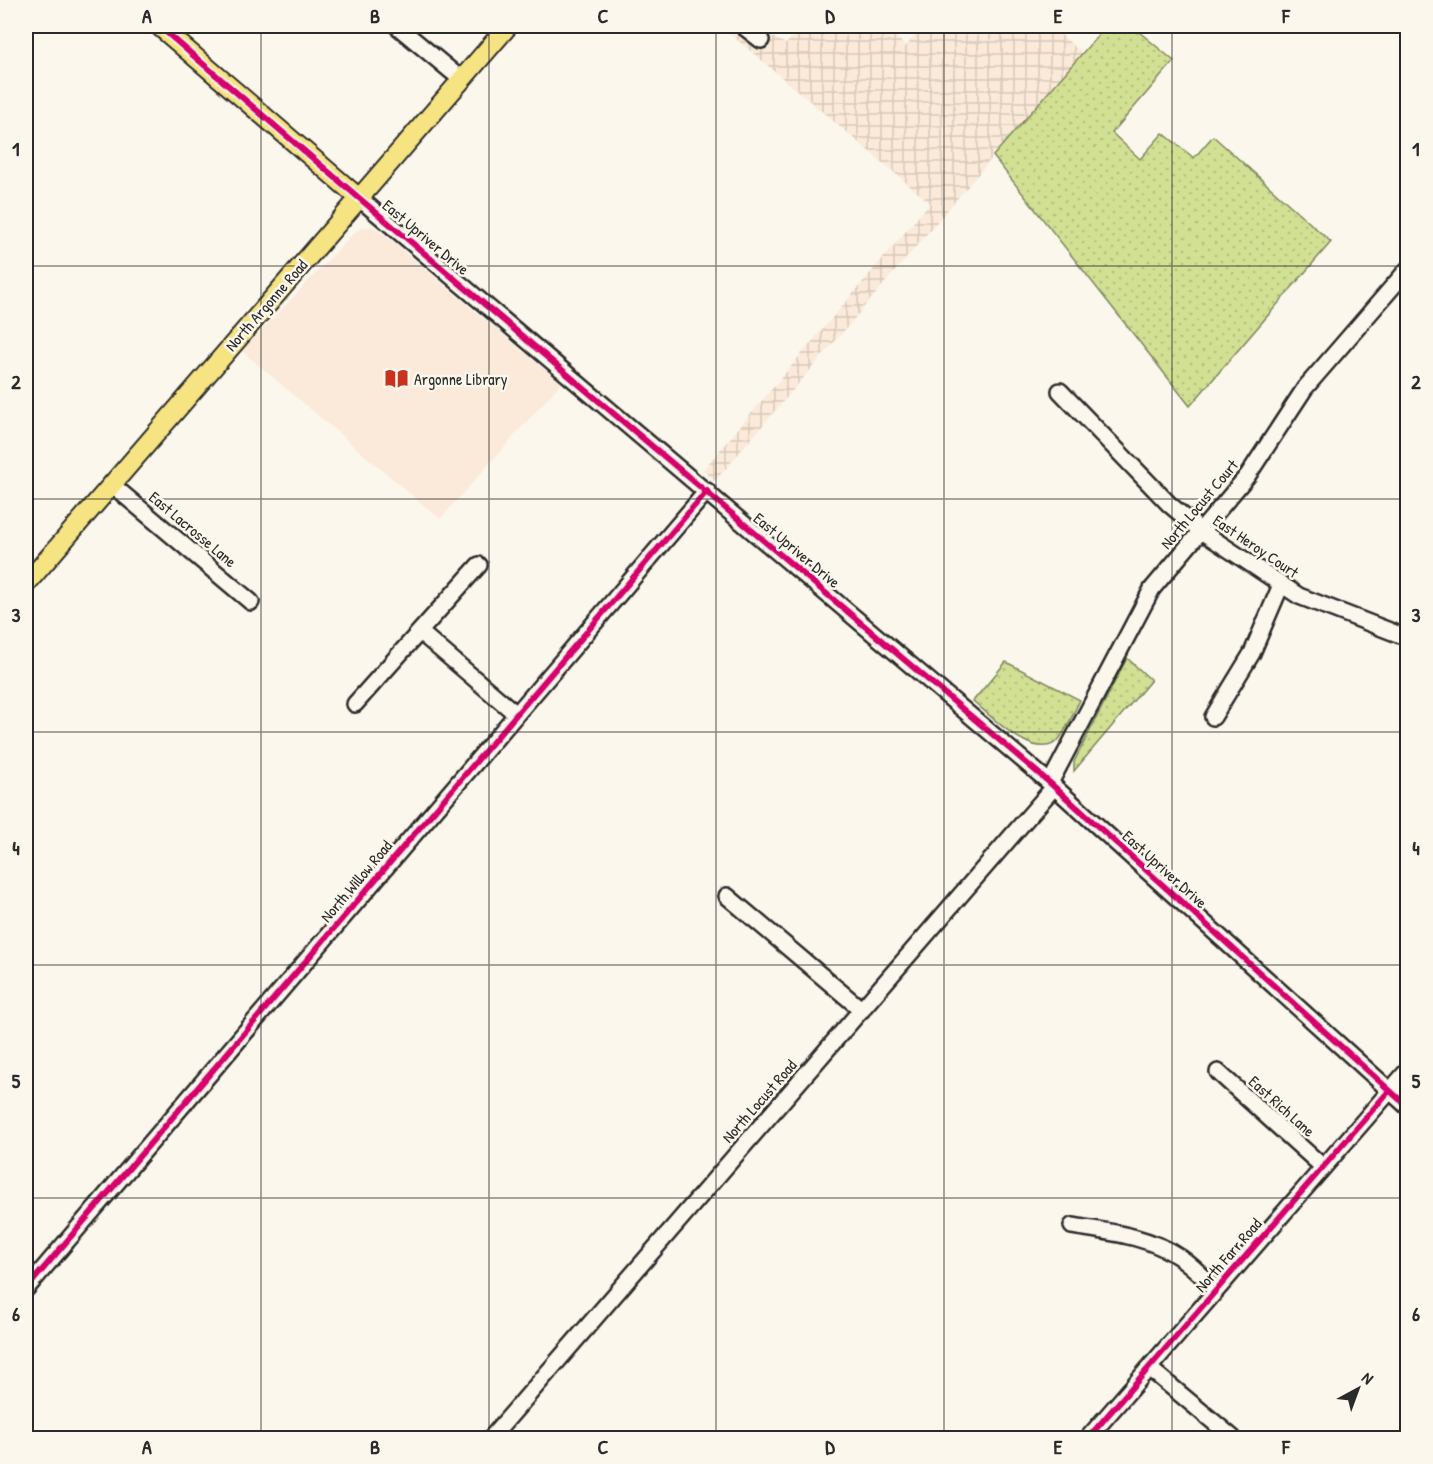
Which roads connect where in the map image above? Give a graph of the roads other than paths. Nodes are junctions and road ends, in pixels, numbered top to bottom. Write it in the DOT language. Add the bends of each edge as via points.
graph roads {
  1 [pos="159,26"];
  2 [pos="397,26"];
  3 [pos="508,26"];
  4 [pos="743,26"];
  5 [pos="761,40"];
  6 [pos="462,80"];
  7 [pos="359,198"];
  8 [pos="1407,269"];
  9 [pos="1060,391"];
  10 [pos="111,484"];
  11 [pos="707,491"];
  12 [pos="1201,531"];
  13 [pos="479,565"];
  14 [pos="26,584"];
  15 [pos="1281,585"];
  16 [pos="251,602"];
  17 [pos="420,632"];
  18 [pos="1407,638"];
  19 [pos="355,704"];
  20 [pos="516,714"];
  21 [pos="1213,717"];
  22 [pos="1052,785"];
  23 [pos="727,896"];
  24 [pos="862,1010"];
  25 [pos="1407,1070"];
  26 [pos="1218,1072"];
  27 [pos="1389,1091"];
  28 [pos="1407,1107"];
  29 [pos="1323,1167"];
  30 [pos="1072,1226"];
  31 [pos="26,1289"];
  32 [pos="1216,1289"];
  33 [pos="1149,1368"];
  34 [pos="491,1438"];
  35 [pos="1088,1438"];
  36 [pos="1233,1438"];
  1 -- 7 [label="main road, East Upriver Drive"];
  2 -- 6 [label="street"];
  3 -- 6 [label="main road, North Argonne Road"];
  4 -- 5 [label="street"];
  6 -- 7 [label="main road, North Argonne Road"];
  7 -- 10 [label="main road, North Argonne Road"];
  7 -- 11 [label="street, East Upriver Drive"];
  8 -- 12 [label="street, North Locust Court" via="1305,388 1248,475"];
  9 -- 12 [label="street, East Heroy Court" via="1169,504"];
  10 -- 14 [label="main road, North Argonne Road"];
  10 -- 16 [label="street, East Lacrosse Lane"];
  11 -- 20 [label="street, North Willow Road"];
  11 -- 22 [label="street, East Upriver Drive"];
  12 -- 15 [label="street, East Heroy Court"];
  12 -- 22 [label="street, North Locust Court" via="1152,589"];
  13 -- 17 [label="street"];
  15 -- 18 [label="street, East Heroy Court" via="1299,596"];
  15 -- 21 [label="street" via="1252,653"];
  17 -- 19 [label="street"];
  17 -- 20 [label="street"];
  20 -- 31 [label="street, North Willow Road"];
  22 -- 24 [label="street, North Locust Road"];
  22 -- 27 [label="street, East Upriver Drive"];
  23 -- 24 [label="street"];
  24 -- 34 [label="street, North Locust Road"];
  25 -- 27 [label="street, North Farr Road"];
  26 -- 29 [label="street, East Rich Lane"];
  27 -- 28 [label="street, East Upriver Drive"];
  27 -- 29 [label="street, North Farr Road"];
  29 -- 32 [label="street, North Farr Road"];
  30 -- 32 [label="street" via="1152,1242 1182,1258"];
  32 -- 33 [label="street, North Farr Road"];
  33 -- 35 [label="street, North Farr Road"];
  33 -- 36 [label="street"];
}
